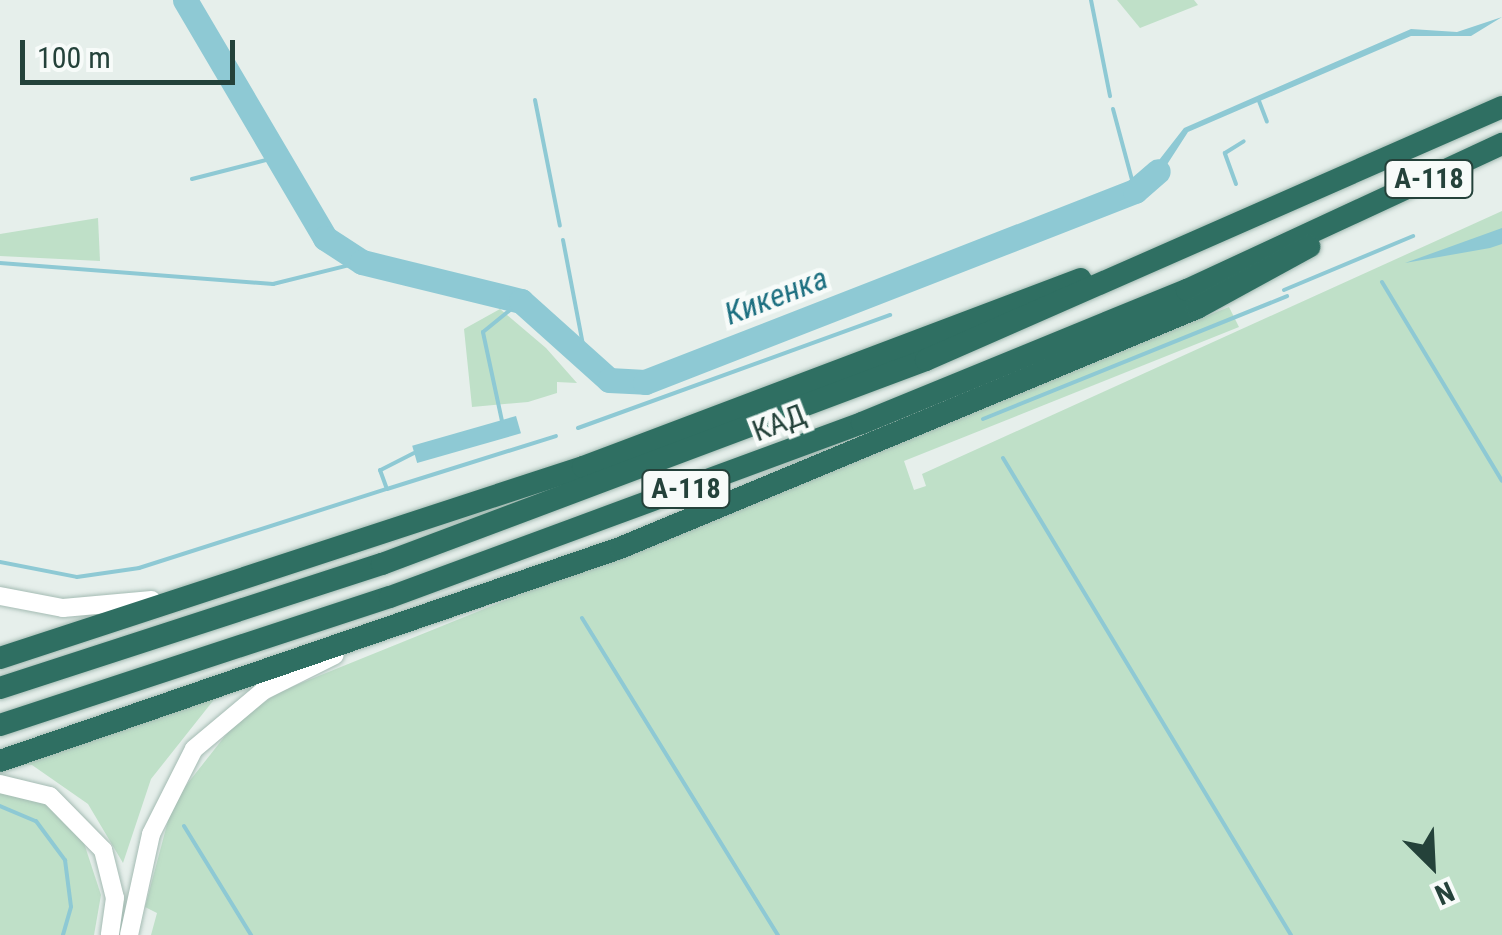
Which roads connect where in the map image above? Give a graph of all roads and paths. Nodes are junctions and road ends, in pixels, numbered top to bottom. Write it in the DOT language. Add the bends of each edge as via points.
graph roads {
  1 [pos="1502,107"];
  2 [pos="1502,144"];
  3 [pos="1357,214"];
  4 [pos="1218,235"];
  5 [pos="202,592"];
  6 [pos="0,596"];
  7 [pos="353,646"];
  8 [pos="0,658"];
  9 [pos="0,688"];
  10 [pos="0,725"];
  11 [pos="0,761"];
  12 [pos="0,784"];
  13 [pos="110,935"];
  14 [pos="130,935"];
  1 -- 4 [label="highway, КАД / А-118"];
  2 -- 3 [label="highway, КАД / А-118"];
  3 -- 7 [label="highway" via="1285,264 1018,386"];
  3 -- 10 [label="highway, КАД / А-118" via="844,430 390,597"];
  4 -- 5 [label="highway" via="583,467"];
  4 -- 9 [label="highway, КАД / А-118" via="667,458"];
  5 -- 6 [label="main road" via="74,608"];
  5 -- 8 [label="highway"];
  7 -- 11 [label="highway"];
  7 -- 14 [label="main road" via="263,691 194,749 151,834"];
  12 -- 13 [label="main road" via="50,796 103,850 116,898"];
}
